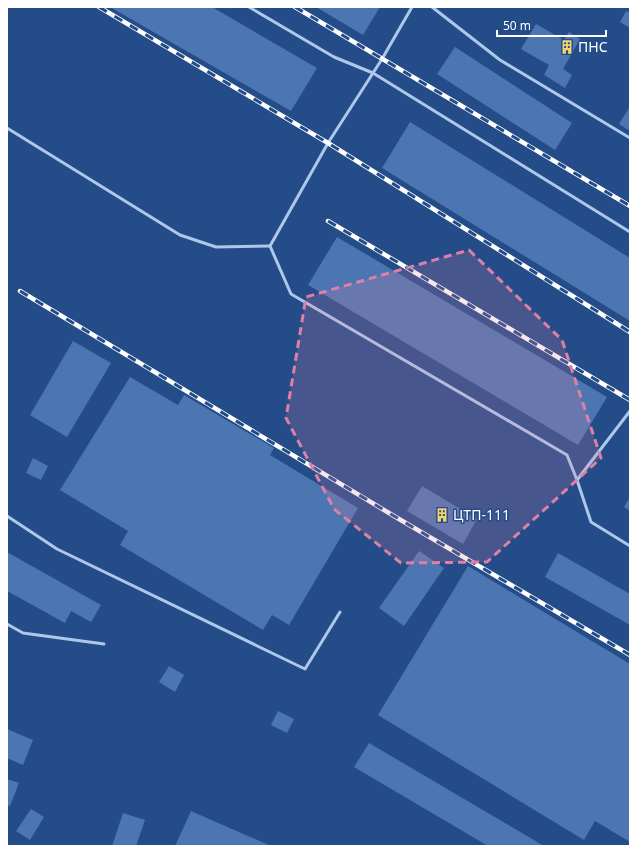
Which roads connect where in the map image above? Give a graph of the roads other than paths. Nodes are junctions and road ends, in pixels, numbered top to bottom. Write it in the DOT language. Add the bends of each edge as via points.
graph roads {
  1 [pos="249,7"];
  2 [pos="412,7"];
  3 [pos="432,7"];
  4 [pos="373,73"];
  5 [pos="7,128"];
  6 [pos="630,138"];
  7 [pos="630,232"];
  8 [pos="270,246"];
  9 [pos="630,411"];
  10 [pos="577,480"];
  11 [pos="7,516"];
  12 [pos="630,546"];
  13 [pos="340,612"];
  14 [pos="7,624"];
  15 [pos="104,644"];
  1 -- 4 [label="lane" via="334,57"];
  2 -- 4 [label="lane"];
  3 -- 6 [label="lane" via="500,60"];
  4 -- 7 [label="lane"];
  4 -- 8 [label="lane" via="328,143"];
  5 -- 8 [label="lane" via="180,235 216,247"];
  8 -- 10 [label="lane" via="291,294 567,455"];
  9 -- 10 [label="lane"];
  10 -- 12 [label="lane" via="591,522"];
  11 -- 13 [label="lane" via="57,549 305,669"];
  14 -- 15 [label="lane" via="23,633"];
}
